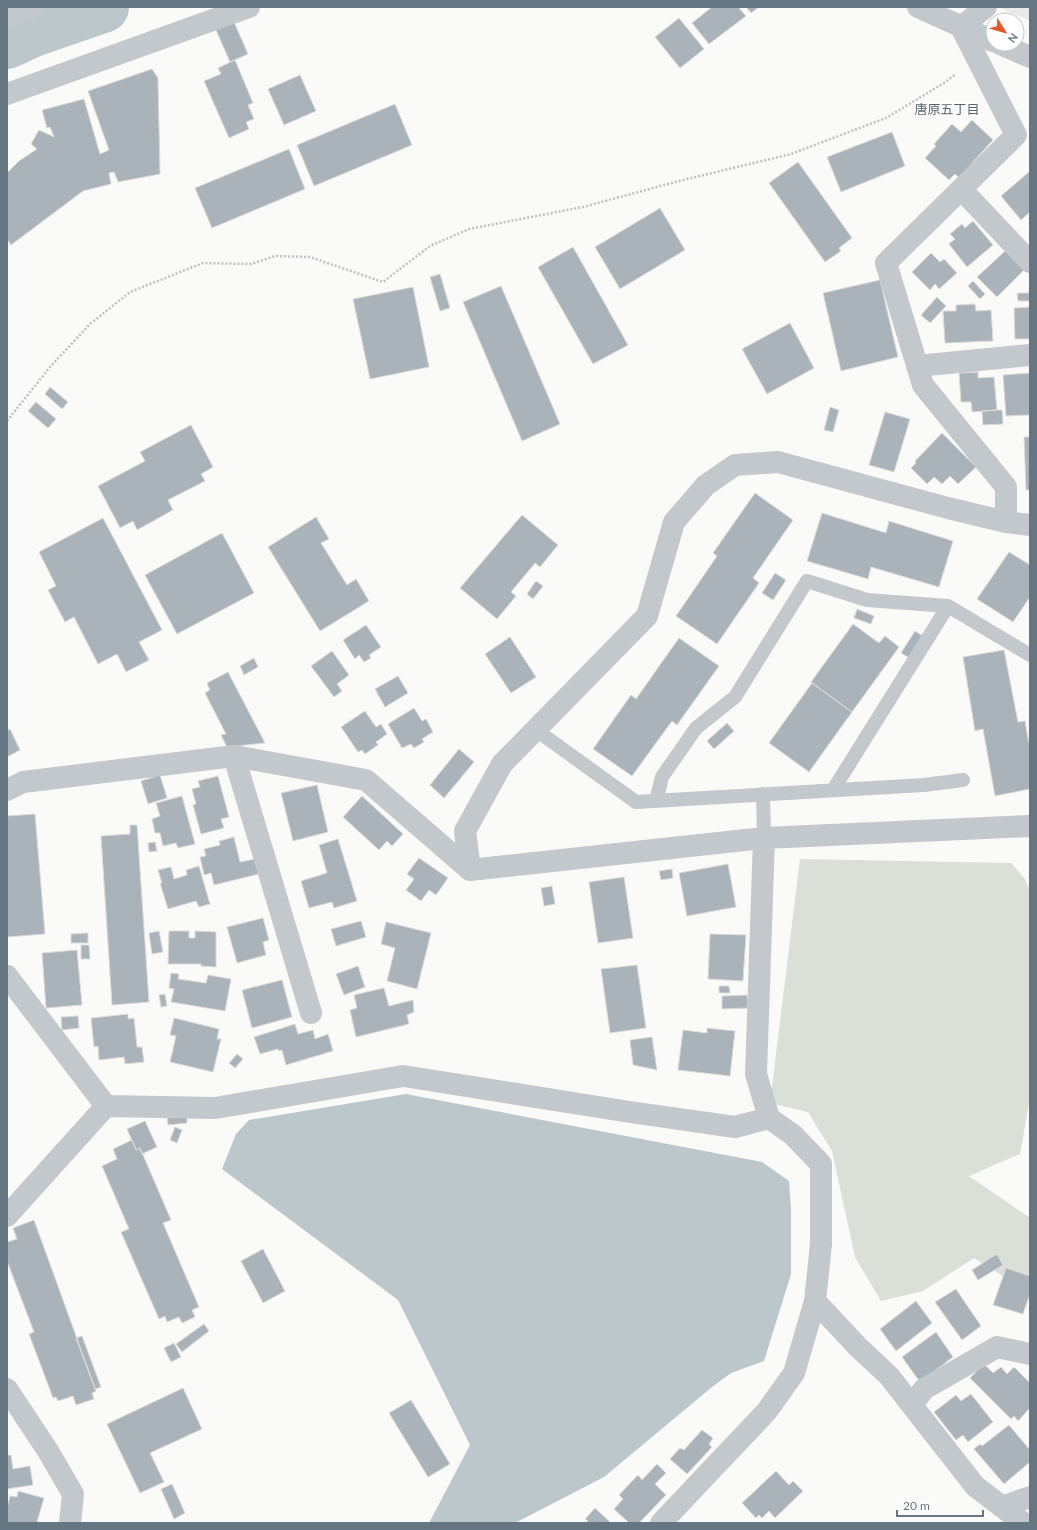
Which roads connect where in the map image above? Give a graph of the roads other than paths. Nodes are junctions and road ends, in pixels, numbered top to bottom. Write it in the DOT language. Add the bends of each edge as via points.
graph roads {
  1 [pos="35,7"];
  2 [pos="249,7"];
  3 [pos="918,7"];
  4 [pos="986,7"];
  5 [pos="7,16"];
  6 [pos="961,27"];
  7 [pos="985,38"];
  8 [pos="1018,52"];
  9 [pos="1030,57"];
  10 [pos="7,94"];
  11 [pos="961,189"];
  12 [pos="1030,262"];
  13 [pos="1030,355"];
  14 [pos="917,366"];
  15 [pos="1006,522"];
  16 [pos="1030,525"];
  17 [pos="948,606"];
  18 [pos="1030,655"];
  19 [pos="536,730"];
  20 [pos="234,756"];
  21 [pos="963,780"];
  22 [pos="7,790"];
  23 [pos="833,790"];
  24 [pos="763,794"];
  25 [pos="656,801"];
  26 [pos="1030,826"];
  27 [pos="764,838"];
  28 [pos="470,870"];
  29 [pos="7,976"];
  30 [pos="311,1013"];
  31 [pos="106,1106"];
  32 [pos="769,1118"];
  33 [pos="7,1216"];
  34 [pos="815,1301"];
  35 [pos="1030,1354"];
  36 [pos="7,1389"];
  37 [pos="912,1405"];
  38 [pos="1030,1497"];
  39 [pos="1002,1507"];
  40 [pos="70,1523"];
  41 [pos="661,1523"];
  42 [pos="1023,1523"];
  1 -- 5 [label="street"];
  2 -- 10 [label="street"];
  3 -- 6 [label="street"];
  4 -- 6 [label="street"];
  6 -- 7 [label="street"];
  6 -- 11 [label="street" via="1016,135"];
  8 -- 9 [label="street"];
  11 -- 12 [label="street"];
  11 -- 14 [label="street" via="886,263"];
  13 -- 14 [label="street"];
  14 -- 15 [label="street" via="923,385 1006,487"];
  15 -- 16 [label="street"];
  15 -- 19 [label="street" via="778,462 735,465 706,485 674,522 647,616"];
  17 -- 18 [label="lane"];
  17 -- 23 [label="lane"];
  17 -- 25 [label="lane" via="867,600 807,582 735,697 696,728 662,778"];
  19 -- 25 [label="lane" via="636,802"];
  19 -- 28 [label="street" via="502,764 465,831"];
  20 -- 22 [label="street" via="23,782"];
  20 -- 28 [label="street" via="366,780"];
  20 -- 30 [label="street"];
  21 -- 23 [label="lane"];
  23 -- 24 [label="lane"];
  24 -- 25 [label="lane"];
  24 -- 27 [label="lane"];
  26 -- 27 [label="street"];
  27 -- 28 [label="street"];
  27 -- 32 [label="street" via="756,1074"];
  29 -- 31 [label="street"];
  31 -- 32 [label="street" via="215,1108 402,1076 735,1127"];
  31 -- 33 [label="street"];
  32 -- 34 [label="street" via="793,1135 821,1164 821,1244"];
  34 -- 37 [label="street" via="889,1376"];
  34 -- 41 [label="street" via="794,1373 767,1411"];
  35 -- 37 [label="street" via="997,1347 924,1389"];
  36 -- 40 [label="street" via="73,1494"];
  37 -- 39 [label="street" via="975,1486"];
  38 -- 39 [label="street"];
  39 -- 42 [label="street"];
}
